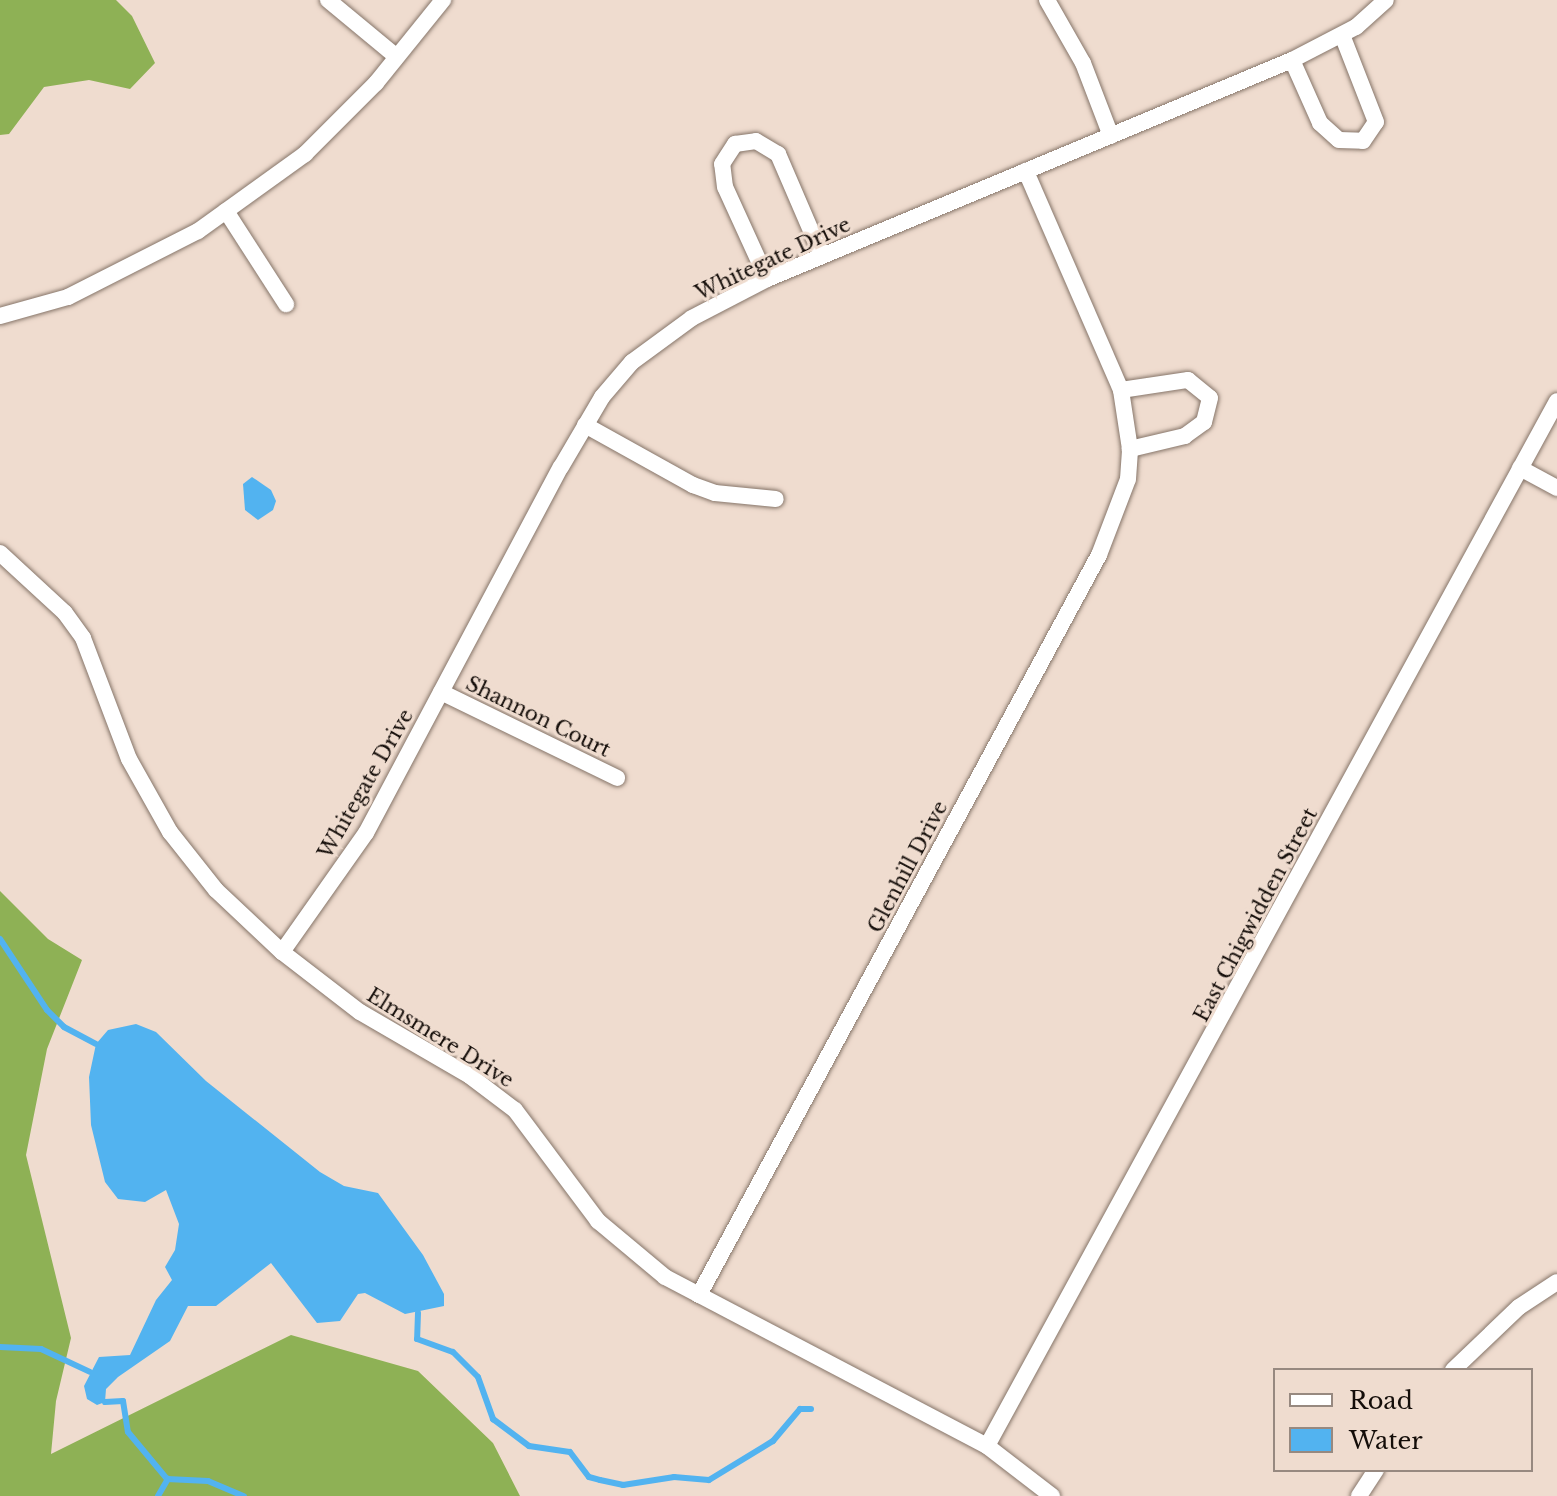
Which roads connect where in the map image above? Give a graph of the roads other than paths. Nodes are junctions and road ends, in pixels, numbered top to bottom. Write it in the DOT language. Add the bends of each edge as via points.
graph roads {
  1 [pos="328,0"];
  2 [pos="443,0"];
  3 [pos="1047,0"];
  4 [pos="1386,0"];
  5 [pos="1342,35"];
  6 [pos="397,57"];
  7 [pos="1292,60"];
  8 [pos="1111,136"];
  9 [pos="1026,171"];
  10 [pos="226,211"];
  11 [pos="821,254"];
  12 [pos="767,279"];
  13 [pos="286,304"];
  14 [pos="0,316"];
  15 [pos="1121,390"];
  16 [pos="1557,401"];
  17 [pos="585,425"];
  18 [pos="1130,449"];
  19 [pos="1520,468"];
  20 [pos="1557,488"];
  21 [pos="776,499"];
  22 [pos="0,553"];
  23 [pos="441,692"];
  24 [pos="617,778"];
  25 [pos="282,952"];
  26 [pos="1557,1282"];
  27 [pos="699,1295"];
  28 [pos="1455,1368"];
  29 [pos="987,1446"];
  30 [pos="1375,1472"];
  31 [pos="1052,1496"];
  32 [pos="1359,1496"];
  1 -- 6 [label="street"];
  2 -- 6 [label="street"];
  3 -- 8 [label="street" via="1083,63"];
  4 -- 5 [label="street, Whitegate Drive"];
  5 -- 7 [label="street, Whitegate Drive"];
  5 -- 7 [label="street" via="1376,122 1363,141 1339,140 1320,123"];
  6 -- 10 [label="street" via="305,154"];
  7 -- 8 [label="street, Whitegate Drive"];
  8 -- 9 [label="street, Whitegate Drive"];
  9 -- 11 [label="street, Whitegate Drive"];
  9 -- 15 [label="street, Glenhill Drive"];
  10 -- 13 [label="street"];
  10 -- 14 [label="street" via="198,231 68,297"];
  11 -- 12 [label="street, Whitegate Drive"];
  11 -- 12 [label="street" via="778,154 756,141 735,144 722,164 725,187"];
  12 -- 17 [label="street, Whitegate Drive" via="692,318 632,362"];
  15 -- 18 [label="street, Glenhill Drive"];
  15 -- 18 [label="street" via="1188,380 1210,398 1204,422 1185,436"];
  16 -- 19 [label="street, East Chigwidden Street"];
  17 -- 21 [label="street" via="693,485 715,493"];
  17 -- 23 [label="street, Whitegate Drive"];
  18 -- 27 [label="street, Glenhill Drive" via="1128,479 1099,555"];
  19 -- 20 [label="street"];
  19 -- 29 [label="street, East Chigwidden Street"];
  22 -- 25 [label="street, Elmsmere Drive" via="65,613 83,638 129,759 170,832 216,890"];
  23 -- 24 [label="street, Shannon Court"];
  23 -- 25 [label="street, Whitegate Drive" via="366,833"];
  25 -- 27 [label="street, Elmsmere Drive" via="360,1012 492,1091 541,1140 598,1221 630,1252"];
  26 -- 28 [label="street" via="1519,1307"];
  27 -- 29 [label="street, Elmsmere Drive"];
  29 -- 31 [label="street, Elmsmere Drive"];
  30 -- 32 [label="street"];
}
